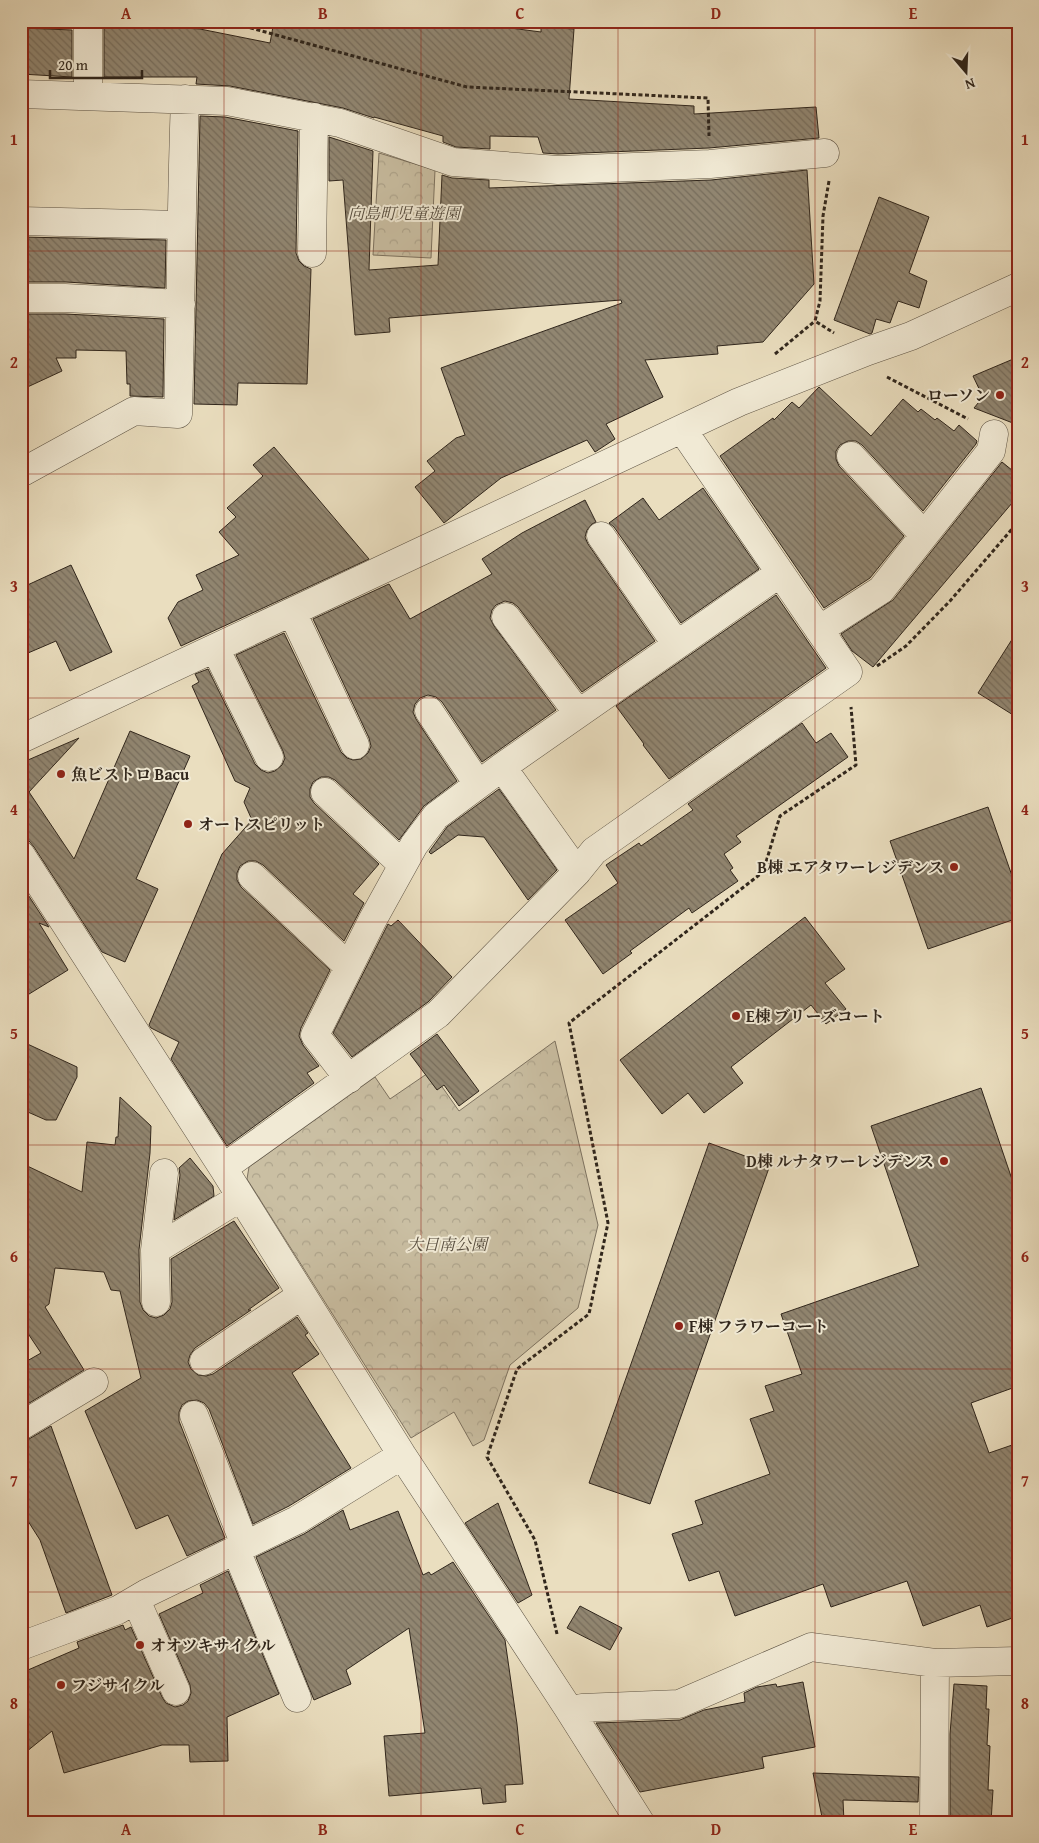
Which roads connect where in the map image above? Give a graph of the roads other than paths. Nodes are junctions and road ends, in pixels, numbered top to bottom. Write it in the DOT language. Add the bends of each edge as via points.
graph roads {
  1 [pos="88,21"];
  2 [pos="21,94"];
  3 [pos="88,95"];
  4 [pos="185,98"];
  5 [pos="314,117"];
  6 [pos="825,153"];
  7 [pos="21,222"];
  8 [pos="180,225"];
  9 [pos="312,253"];
  10 [pos="1018,286"];
  11 [pos="21,298"];
  12 [pos="181,304"];
  13 [pos="682,430"];
  14 [pos="994,434"];
  15 [pos="850,456"];
  16 [pos="21,473"];
  17 [pos="924,535"];
  18 [pos="600,536"];
  19 [pos="780,573"];
  20 [pos="292,612"];
  21 [pos="506,617"];
  22 [pos="819,630"];
  23 [pos="676,645"];
  24 [pos="215,648"];
  25 [pos="429,711"];
  26 [pos="578,713"];
  27 [pos="21,739"];
  28 [pos="355,745"];
  29 [pos="269,757"];
  30 [pos="502,767"];
  31 [pos="478,784"];
  32 [pos="325,792"];
  33 [pos="21,855"];
  34 [pos="403,865"];
  35 [pos="577,872"];
  36 [pos="252,876"];
  37 [pos="349,967"];
  38 [pos="349,1079"];
  39 [pos="223,1168"];
  40 [pos="164,1173"];
  41 [pos="241,1196"];
  42 [pos="155,1250"];
  43 [pos="302,1295"];
  44 [pos="156,1302"];
  45 [pos="204,1361"];
  46 [pos="94,1382"];
  47 [pos="194,1415"];
  48 [pos="21,1426"];
  49 [pos="402,1455"];
  50 [pos="240,1548"];
  51 [pos="136,1600"];
  52 [pos="21,1646"];
  53 [pos="1018,1661"];
  54 [pos="935,1662"];
  55 [pos="176,1691"];
  56 [pos="297,1698"];
  57 [pos="582,1708"];
  58 [pos="640,1822"];
  59 [pos="934,1822"];
  1 -- 3 [label="street"];
  2 -- 3 [label="street"];
  3 -- 4 [label="street"];
  4 -- 5 [label="street" via="227,100"];
  4 -- 8 [label="street"];
  5 -- 6 [label="street" via="340,122 453,162 558,170 710,164"];
  5 -- 9 [label="street"];
  7 -- 8 [label="street"];
  8 -- 12 [label="street"];
  10 -- 13 [label="street" via="911,336 739,402"];
  11 -- 12 [label="street"];
  12 -- 16 [label="street" via="178,414 134,411"];
  13 -- 19 [label="street"];
  13 -- 20 [label="street"];
  14 -- 17 [label="street" via="991,450"];
  15 -- 17 [label="street"];
  17 -- 22 [label="street" via="881,590"];
  18 -- 23 [label="street"];
  19 -- 22 [label="street"];
  19 -- 23 [label="street"];
  20 -- 24 [label="street"];
  20 -- 28 [label="street"];
  21 -- 26 [label="street"];
  22 -- 35 [label="street" via="849,678 594,851"];
  23 -- 26 [label="street"];
  24 -- 27 [label="street"];
  24 -- 29 [label="street"];
  25 -- 31 [label="street"];
  26 -- 30 [label="street"];
  30 -- 31 [label="street"];
  30 -- 35 [label="street"];
  31 -- 34 [label="street" via="436,816"];
  32 -- 34 [label="street"];
  33 -- 39 [label="street"];
  34 -- 37 [label="street"];
  35 -- 38 [label="street" via="438,1014"];
  36 -- 37 [label="street"];
  37 -- 38 [label="street" via="315,1035"];
  38 -- 39 [label="street"];
  39 -- 41 [label="street"];
  40 -- 42 [label="street"];
  41 -- 42 [label="street"];
  41 -- 43 [label="street"];
  42 -- 44 [label="street"];
  43 -- 45 [label="street"];
  43 -- 49 [label="street"];
  46 -- 48 [label="street"];
  47 -- 50 [label="street"];
  49 -- 50 [label="street" via="297,1520"];
  49 -- 58 [label="street"];
  50 -- 51 [label="street"];
  50 -- 56 [label="street"];
  51 -- 52 [label="street" via="118,1610"];
  51 -- 55 [label="street"];
  53 -- 54 [label="street"];
  54 -- 57 [label="street" via="811,1647 679,1704"];
  54 -- 59 [label="street"];
}
